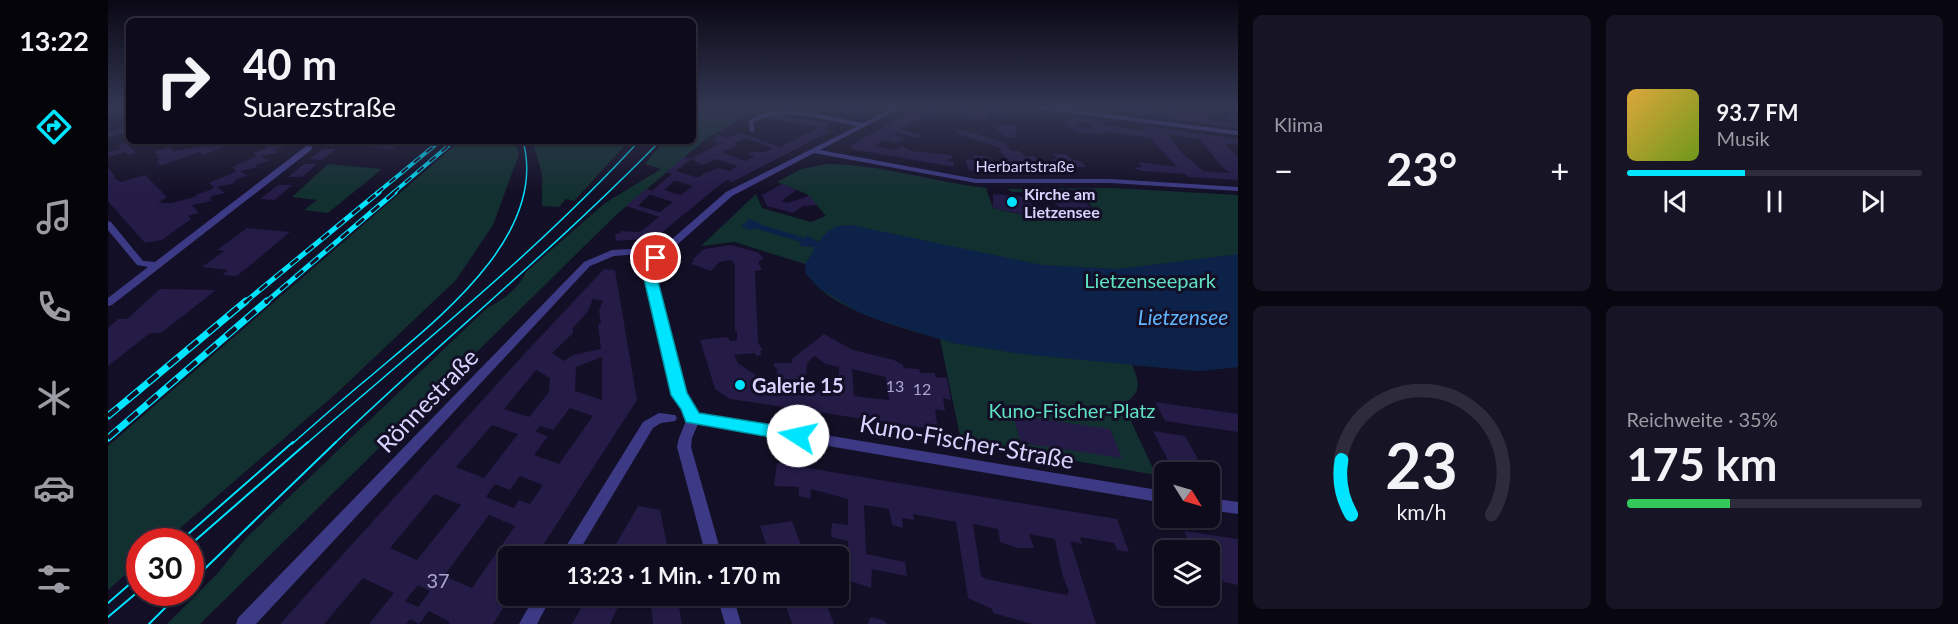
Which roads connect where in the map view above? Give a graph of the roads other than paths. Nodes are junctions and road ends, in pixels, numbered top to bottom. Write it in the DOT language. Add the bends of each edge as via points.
graph roads {
  1 [pos="842,136"];
  2 [pos="310,144"];
  3 [pos="814,151"];
  4 [pos="1238,189"];
  5 [pos="108,224"];
  6 [pos="663,252"];
  7 [pos="154,266"];
  8 [pos="108,303"];
  9 [pos="671,418"];
  10 [pos="692,418"];
  11 [pos="1154,495"];
  12 [pos="1220,506"];
  13 [pos="1238,508"];
  14 [pos="574,546"];
  15 [pos="711,546"];
  16 [pos="538,606"];
  17 [pos="728,606"];
  18 [pos="243,624"];
  19 [pos="527,624"];
  20 [pos="733,624"];
  1 -- 3 [label="street"];
  2 -- 7 [label="street"];
  3 -- 4 [label="street, Herbartstraße" via="976,181 1110,181"];
  3 -- 6 [label="street" via="729,194"];
  5 -- 7 [label="street" via="140,263"];
  6 -- 10 [label="street" via="647,266 679,395"];
  6 -- 18 [label="street, Rönnestraße" via="612,253 587,264"];
  7 -- 8 [label="street"];
  9 -- 14 [label="street" via="659,418 648,425"];
  10 -- 11 [label="street, Kuno-Fischer-Straße"];
  10 -- 15 [label="street" via="684,447"];
  12 -- 13 [label="street"];
  16 -- 19 [label="street"];
  17 -- 20 [label="street"];
}
